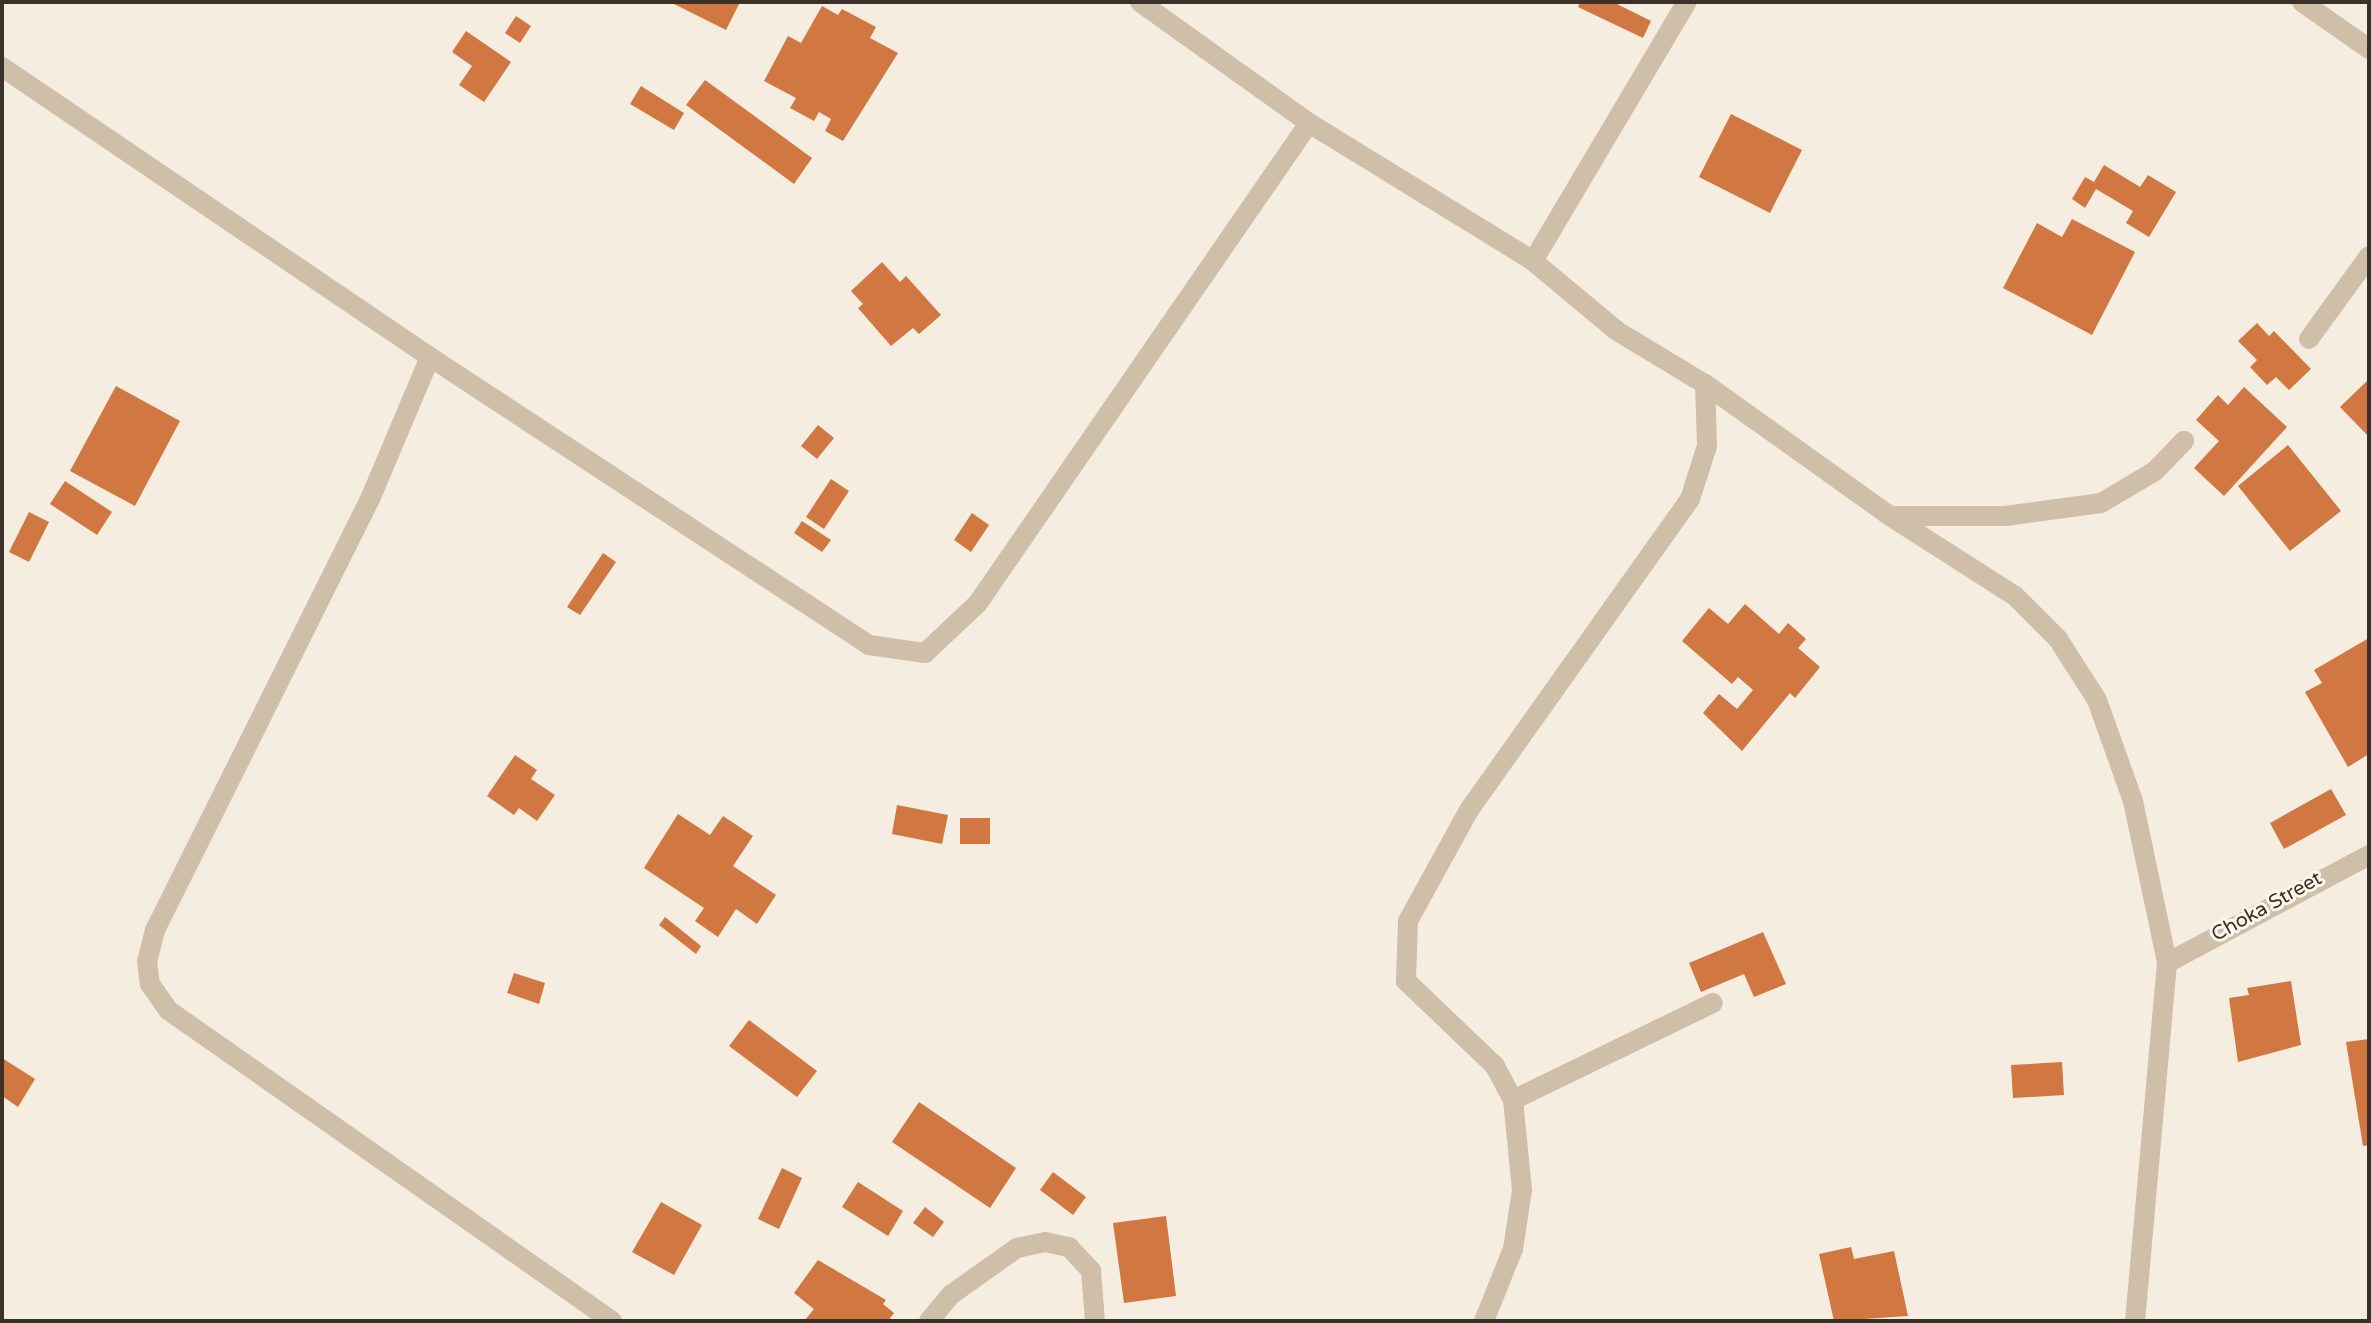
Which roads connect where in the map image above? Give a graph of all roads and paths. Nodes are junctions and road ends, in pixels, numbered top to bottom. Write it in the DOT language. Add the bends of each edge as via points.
graph roads {
  1 [pos="1140,2"];
  2 [pos="1687,2"];
  3 [pos="2302,2"];
  4 [pos="2369,49"];
  5 [pos="2,67"];
  6 [pos="1309,123"];
  7 [pos="2369,256"];
  8 [pos="1533,261"];
  9 [pos="2309,339"];
  10 [pos="430,357"];
  11 [pos="1705,384"];
  12 [pos="2184,441"];
  13 [pos="1890,516"];
  14 [pos="2369,855"];
  15 [pos="2167,963"];
  16 [pos="1713,1003"];
  17 [pos="1513,1100"];
  18 [pos="612,1321"];
  19 [pos="929,1321"];
  20 [pos="1095,1321"];
  21 [pos="1484,1321"];
  22 [pos="2135,1321"];
  1 -- 6 [label="street"];
  2 -- 8 [label="street"];
  3 -- 4 [label="street"];
  5 -- 10 [label="street"];
  6 -- 8 [label="street"];
  6 -- 10 [label="street" via="978,603 925,653 869,645"];
  7 -- 9 [label="street"];
  8 -- 11 [label="street" via="1617,331"];
  10 -- 18 [label="street" via="371,497 155,930 147,961 150,984 168,1010"];
  11 -- 13 [label="street"];
  11 -- 17 [label="street" via="1707,446 1690,499 1469,810 1408,921 1406,981 1494,1065"];
  12 -- 13 [label="street" via="2155,471 2101,503 2005,516"];
  13 -- 15 [label="street" via="2015,596 2058,639 2097,700 2133,801"];
  14 -- 15 [label="street, Choka Street"];
  15 -- 22 [label="street"];
  16 -- 17 [label="street"];
  17 -- 21 [label="street" via="1522,1190 1513,1249"];
  19 -- 20 [label="street" via="952,1294 1017,1248 1045,1242 1069,1247 1091,1271"];
}
